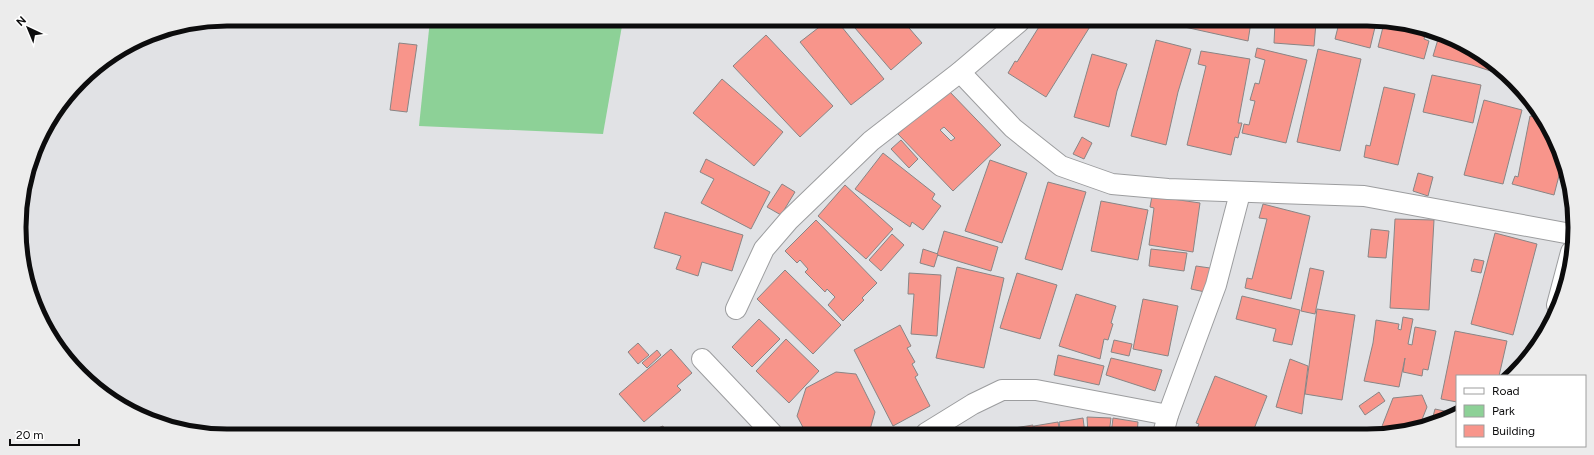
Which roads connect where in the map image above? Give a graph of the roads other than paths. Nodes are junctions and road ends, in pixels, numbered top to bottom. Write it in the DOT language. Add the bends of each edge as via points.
graph roads {
  1 [pos="1014,26"];
  2 [pos="960,72"];
  3 [pos="1240,193"];
  4 [pos="1568,233"];
  5 [pos="736,309"];
  6 [pos="702,358"];
  7 [pos="1168,415"];
  8 [pos="768,429"];
  9 [pos="932,429"];
  10 [pos="1164,429"];
  1 -- 2 [label="street"];
  2 -- 3 [label="street" via="1013,128 1061,166 1112,184"];
  2 -- 5 [label="street" via="871,141 789,220 764,250"];
  3 -- 4 [label="street" via="1364,196"];
  3 -- 7 [label="street" via="1216,284"];
  6 -- 8 [label="street"];
  7 -- 9 [label="street" via="1036,390 1002,390"];
  7 -- 10 [label="street"];
}
